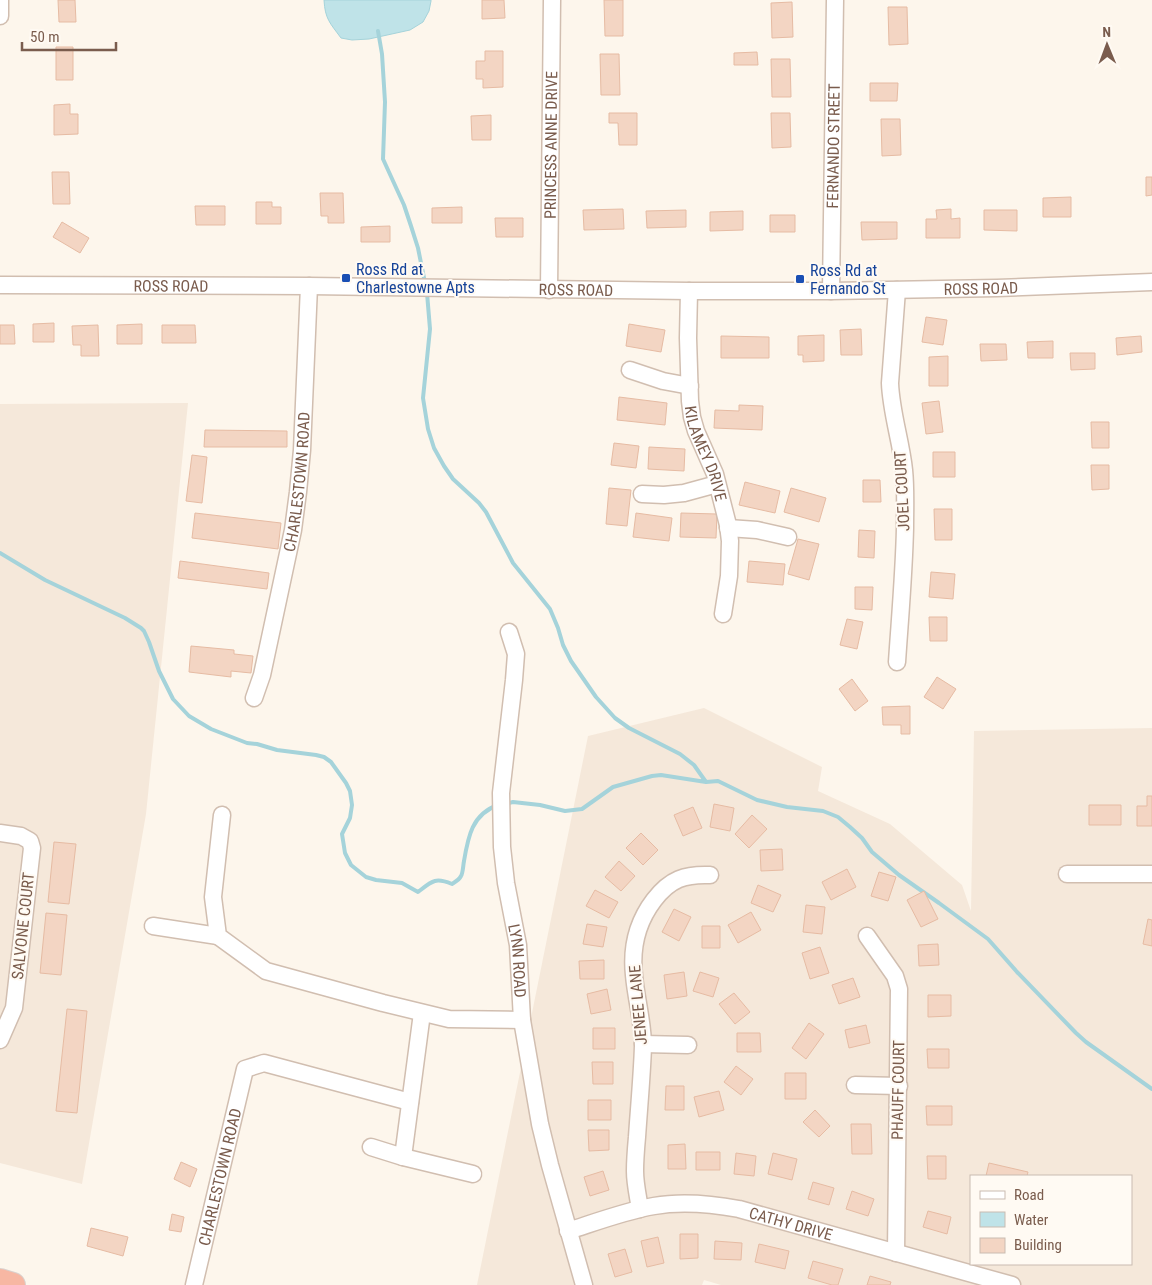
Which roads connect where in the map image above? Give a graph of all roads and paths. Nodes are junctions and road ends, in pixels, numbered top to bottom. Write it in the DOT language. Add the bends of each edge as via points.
graph roads {
  1 [pos="0,0"];
  2 [pos="552,0"];
  3 [pos="835,0"];
  4 [pos="0,16"];
  5 [pos="1152,282"];
  6 [pos="0,285"];
  7 [pos="309,286"];
  8 [pos="549,290"];
  9 [pos="897,290"];
  10 [pos="689,291"];
  11 [pos="831,291"];
  12 [pos="630,370"];
  13 [pos="690,386"];
  14 [pos="717,484"];
  15 [pos="642,494"];
  16 [pos="728,528"];
  17 [pos="788,537"];
  18 [pos="723,614"];
  19 [pos="509,632"];
  20 [pos="897,662"];
  21 [pos="254,698"];
  22 [pos="222,815"];
  23 [pos="0,833"];
  24 [pos="1067,874"];
  25 [pos="1152,874"];
  26 [pos="710,875"];
  27 [pos="153,926"];
  28 [pos="218,936"];
  29 [pos="867,936"];
  30 [pos="422,1013"];
  31 [pos="522,1020"];
  32 [pos="0,1040"];
  33 [pos="643,1044"];
  34 [pos="688,1045"];
  35 [pos="855,1085"];
  36 [pos="899,1086"];
  37 [pos="410,1102"];
  38 [pos="371,1147"];
  39 [pos="402,1156"];
  40 [pos="473,1174"];
  41 [pos="640,1209"];
  42 [pos="568,1231"];
  43 [pos="896,1253"];
  44 [pos="0,1281"];
  45 [pos="13,1285"];
  46 [pos="194,1285"];
  47 [pos="584,1285"];
  48 [pos="1012,1285"];
  1 -- 4 [label="street"];
  2 -- 8 [label="street, PRINCESS ANNE DRIVE"];
  3 -- 11 [label="street, FERNANDO STREET"];
  5 -- 9 [label="street, ROSS ROAD"];
  6 -- 7 [label="street, ROSS ROAD"];
  7 -- 8 [label="street, ROSS ROAD"];
  7 -- 21 [label="street, CHARLESTOWN ROAD" via="298,492 288,555"];
  8 -- 10 [label="street, ROSS ROAD"];
  9 -- 11 [label="street, ROSS ROAD"];
  9 -- 20 [label="street, JOEL COURT" via="890,395 905,490 904,567"];
  10 -- 11 [label="street, ROSS ROAD"];
  10 -- 13 [label="street, KILAMEY DRIVE"];
  12 -- 13 [label="street"];
  13 -- 14 [label="street, KILAMEY DRIVE" via="696,432"];
  14 -- 15 [label="street" via="684,493"];
  14 -- 16 [label="street, KILAMEY DRIVE"];
  16 -- 17 [label="street"];
  16 -- 18 [label="street, KILAMEY DRIVE" via="730,576"];
  19 -- 31 [label="street, LYNN ROAD" via="516,654 501,793 502,847 518,945"];
  22 -- 28 [label="street" via="213,897"];
  23 -- 32 [label="street, SALVONE COURT" via="21,836 30,841 32,848 14,1008"];
  24 -- 25 [label="street"];
  26 -- 33 [label="street, JENEE LANE" via="696,874 670,883 648,908 641,922 636,937 634,974"];
  27 -- 28 [label="street"];
  28 -- 30 [label="street" via="266,971"];
  29 -- 36 [label="street, PHAUFF COURT" via="895,976 899,989"];
  30 -- 31 [label="street" via="449,1019"];
  30 -- 37 [label="street"];
  31 -- 42 [label="street, LYNN ROAD" via="540,1124"];
  33 -- 34 [label="street"];
  33 -- 41 [label="street, JENEE LANE" via="635,1172"];
  35 -- 36 [label="street"];
  36 -- 43 [label="street, PHAUFF COURT"];
  37 -- 39 [label="street"];
  37 -- 46 [label="street, CHARLESTOWN ROAD" via="264,1063 245,1069"];
  38 -- 39 [label="street"];
  39 -- 40 [label="street"];
  41 -- 42 [label="street, CATHY DRIVE"];
  41 -- 43 [label="street, CATHY DRIVE" via="673,1204 723,1206"];
  42 -- 47 [label="street, LYNN ROAD"];
  43 -- 48 [label="street, CATHY DRIVE"];
  44 -- 45 [label="highway"];
}
